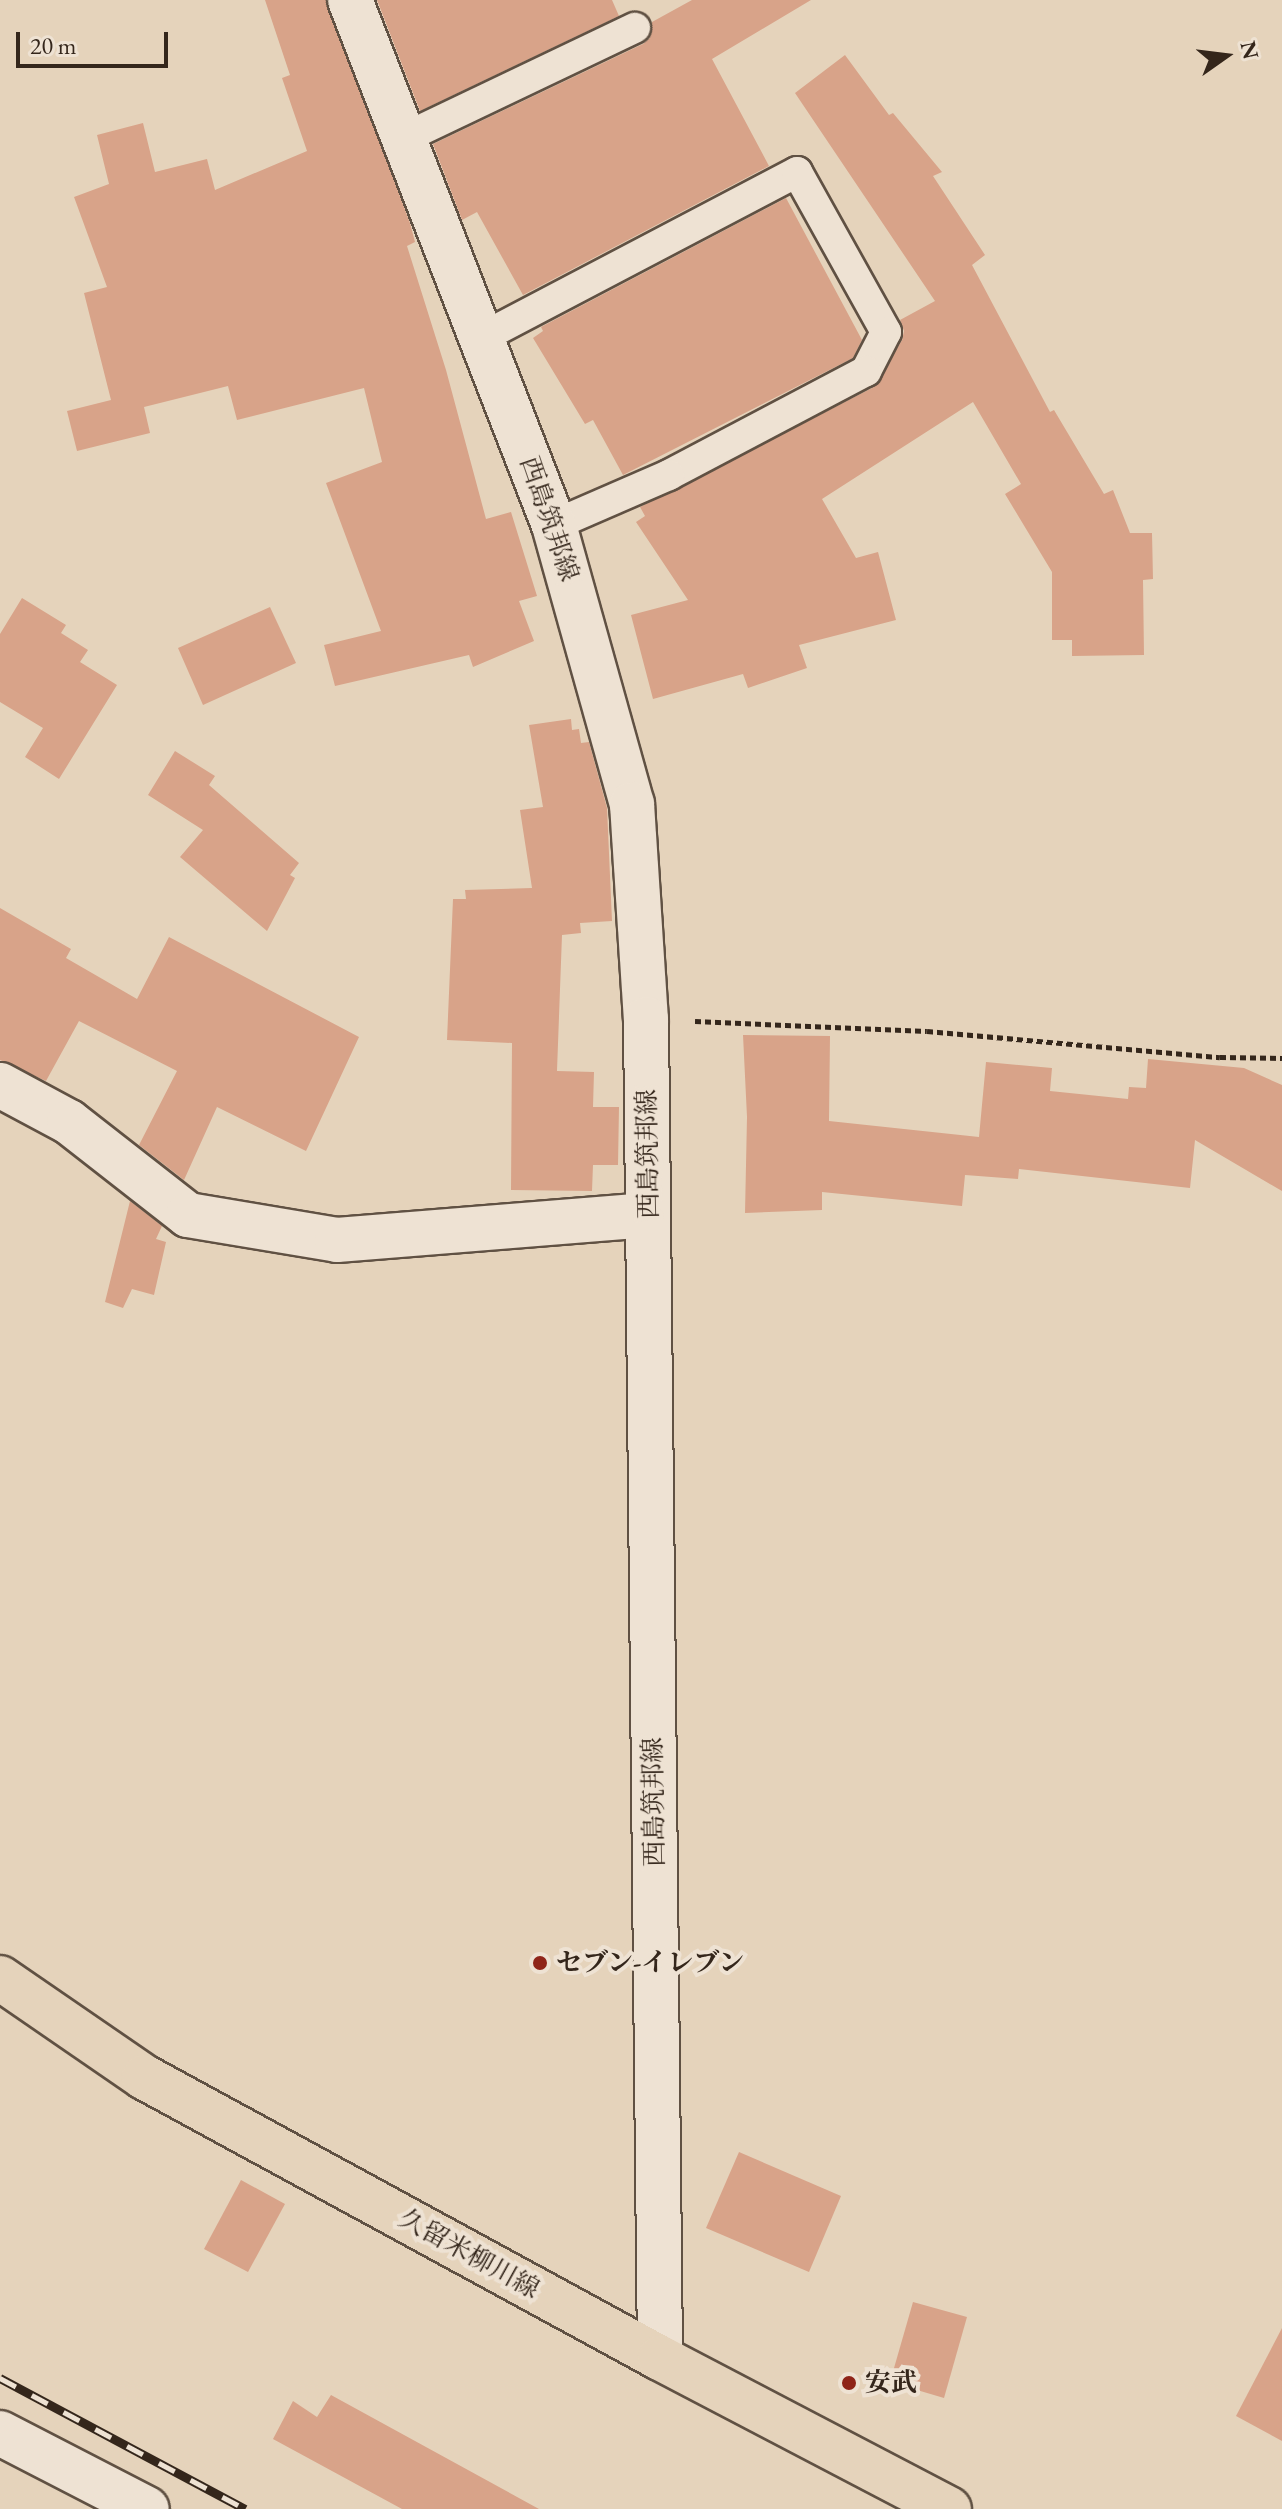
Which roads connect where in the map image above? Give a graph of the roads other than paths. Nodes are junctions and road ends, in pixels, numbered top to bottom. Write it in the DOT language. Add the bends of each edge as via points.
graph roads {
  1 [pos="350,0"];
  2 [pos="635,28"];
  3 [pos="404,138"];
  4 [pos="481,338"];
  5 [pos="554,525"];
  6 [pos="0,1085"];
  7 [pos="648,1215"];
  8 [pos="0,1978"];
  9 [pos="660,2358"];
  10 [pos="0,2433"];
  11 [pos="147,2509"];
  12 [pos="949,2509"];
  1 -- 3 [label="main road, 西島筑邦線"];
  2 -- 3 [label="lane"];
  3 -- 4 [label="main road, 西島筑邦線"];
  4 -- 5 [label="main road, 西島筑邦線"];
  4 -- 5 [label="lane" via="797,172 886,332 866,371 669,475"];
  5 -- 7 [label="main road, 西島筑邦線" via="632,804 646,1019"];
  6 -- 7 [label="main road" via="69,1122 188,1215 337,1240"];
  7 -- 9 [label="main road, 西島筑邦線"];
  8 -- 9 [label="main road, 久留米柳川線" via="144,2077"];
  9 -- 12 [label="main road, 久留米柳川線"];
  10 -- 11 [label="main road"];
}
